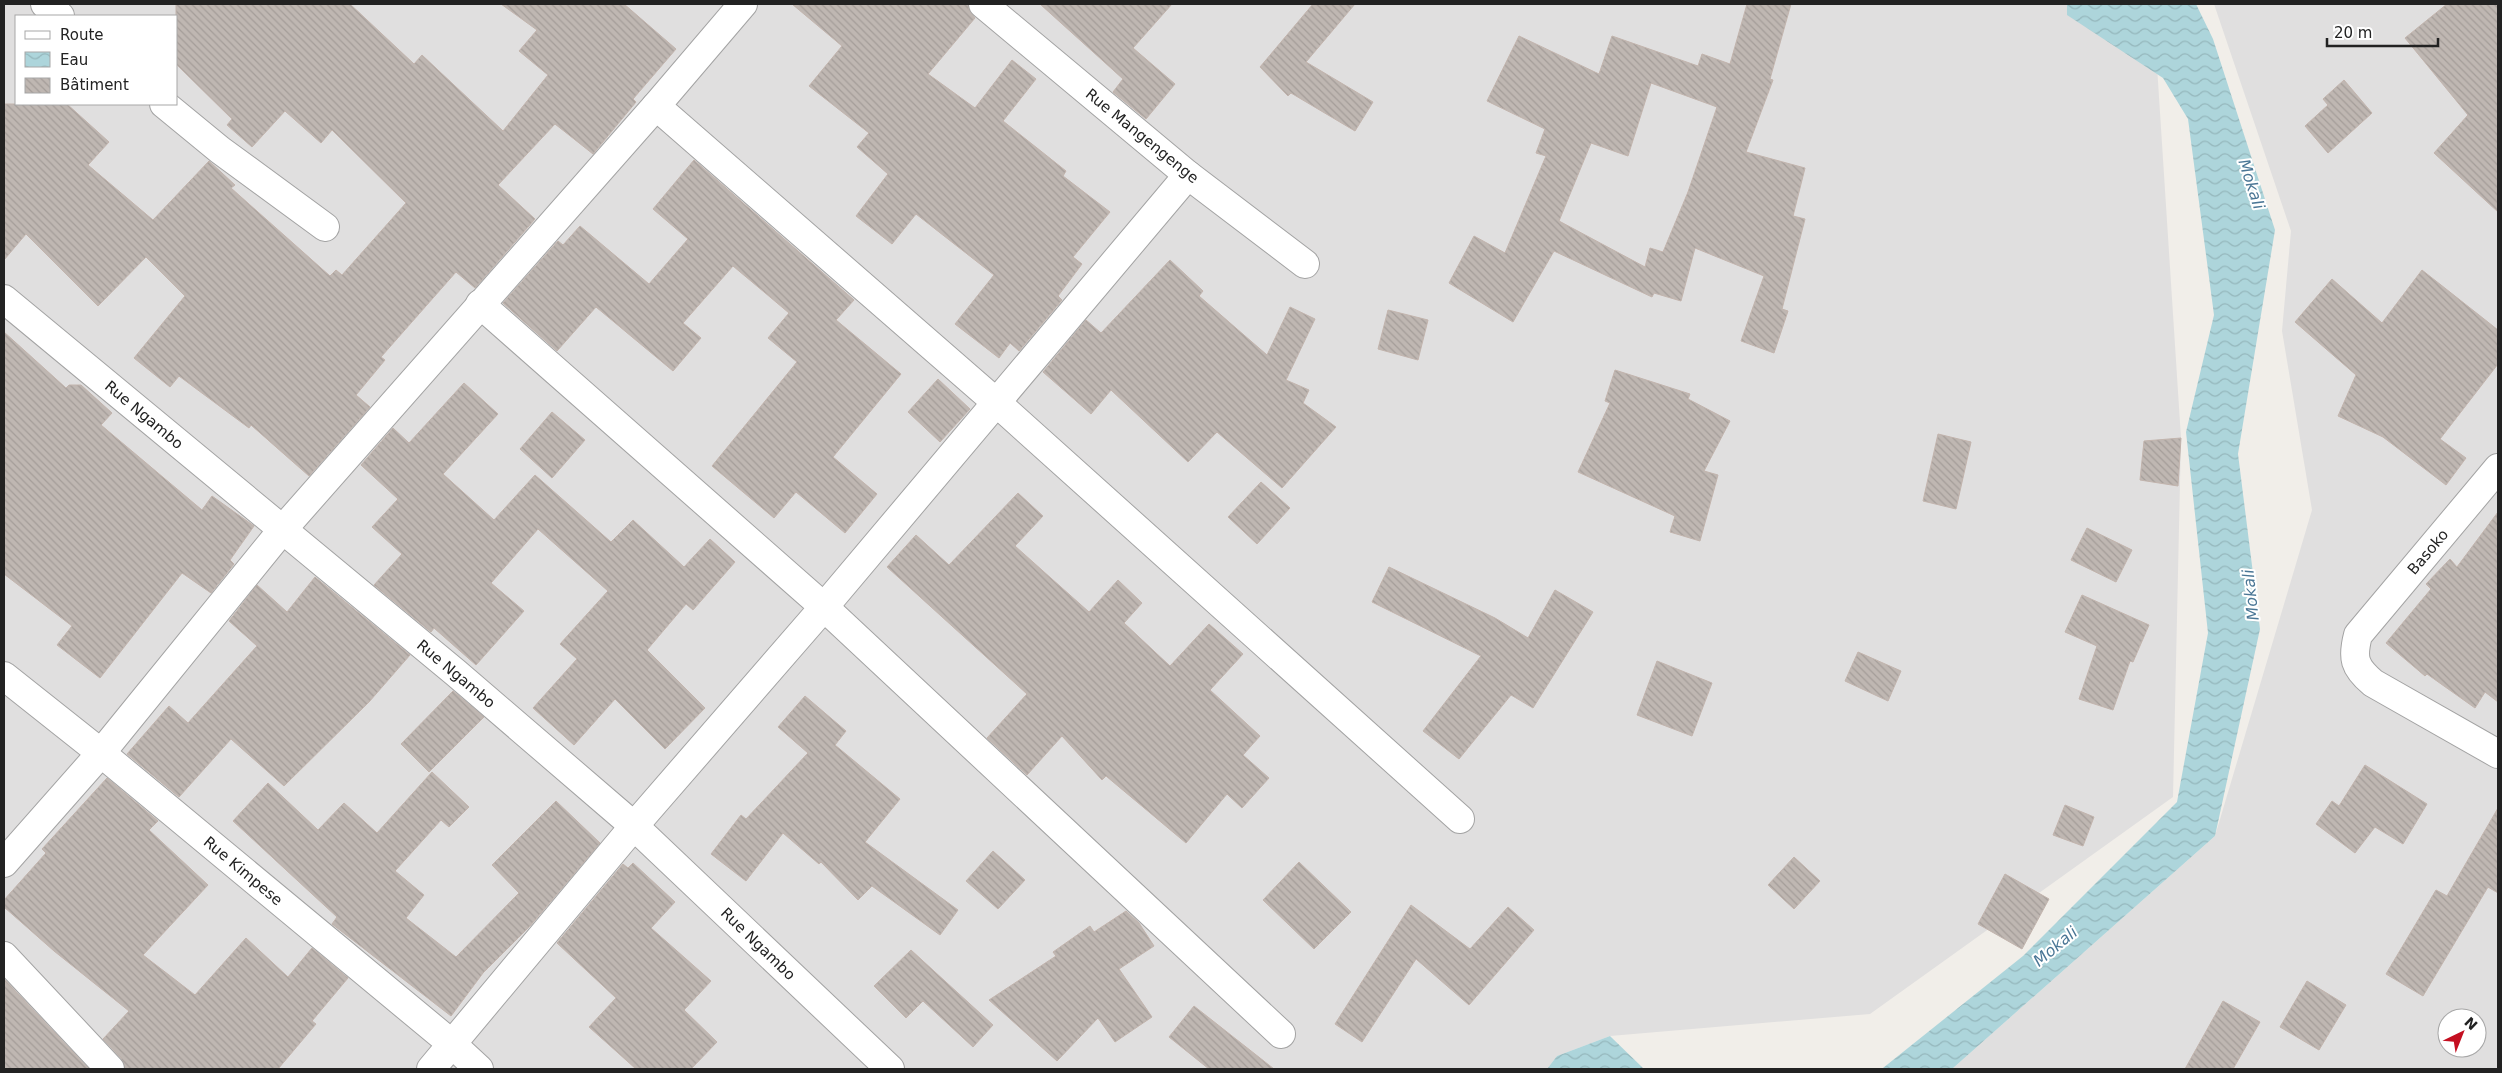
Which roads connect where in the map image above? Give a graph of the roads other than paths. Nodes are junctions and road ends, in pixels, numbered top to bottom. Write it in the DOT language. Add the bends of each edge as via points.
graph roads {
  1 [pos="46,4"];
  2 [pos="743,4"];
  3 [pos="983,4"];
  4 [pos="59,15"];
  5 [pos="165,105"];
  6 [pos="656,106"];
  7 [pos="1188,174"];
  8 [pos="325,227"];
  9 [pos="1305,264"];
  10 [pos="4,299"];
  11 [pos="480,304"];
  12 [pos="997,403"];
  13 [pos="2498,468"];
  14 [pos="283,529"];
  15 [pos="824,607"];
  16 [pos="4,676"];
  17 [pos="101,753"];
  18 [pos="2498,754"];
  19 [pos="1460,819"];
  20 [pos="634,826"];
  21 [pos="4,863"];
  22 [pos="4,956"];
  23 [pos="1281,1034"];
  24 [pos="452,1044"];
  25 [pos="110,1069"];
  26 [pos="432,1069"];
  27 [pos="479,1069"];
  28 [pos="890,1069"];
  1 -- 4 [label="street"];
  2 -- 6 [label="street"];
  3 -- 7 [label="street, Rue Mangengenge"];
  5 -- 8 [label="street" via="220,150"];
  6 -- 11 [label="street"];
  6 -- 12 [label="street"];
  7 -- 9 [label="street, Rue Mangengenge"];
  7 -- 12 [label="street"];
  10 -- 14 [label="street, Rue Ngambo"];
  11 -- 14 [label="street"];
  11 -- 15 [label="street"];
  12 -- 15 [label="street"];
  12 -- 19 [label="street"];
  13 -- 18 [label="street, Basoko" via="2358,635 2354,651 2356,664 2372,683"];
  14 -- 17 [label="street"];
  14 -- 20 [label="street, Rue Ngambo"];
  15 -- 20 [label="street"];
  15 -- 23 [label="street"];
  16 -- 17 [label="street, Rue Kimpese"];
  17 -- 21 [label="street"];
  17 -- 24 [label="street, Rue Kimpese"];
  20 -- 24 [label="street"];
  20 -- 28 [label="street, Rue Ngambo"];
  22 -- 25 [label="street"];
  24 -- 26 [label="street"];
  24 -- 27 [label="street, Rue Kimpese"];
}
